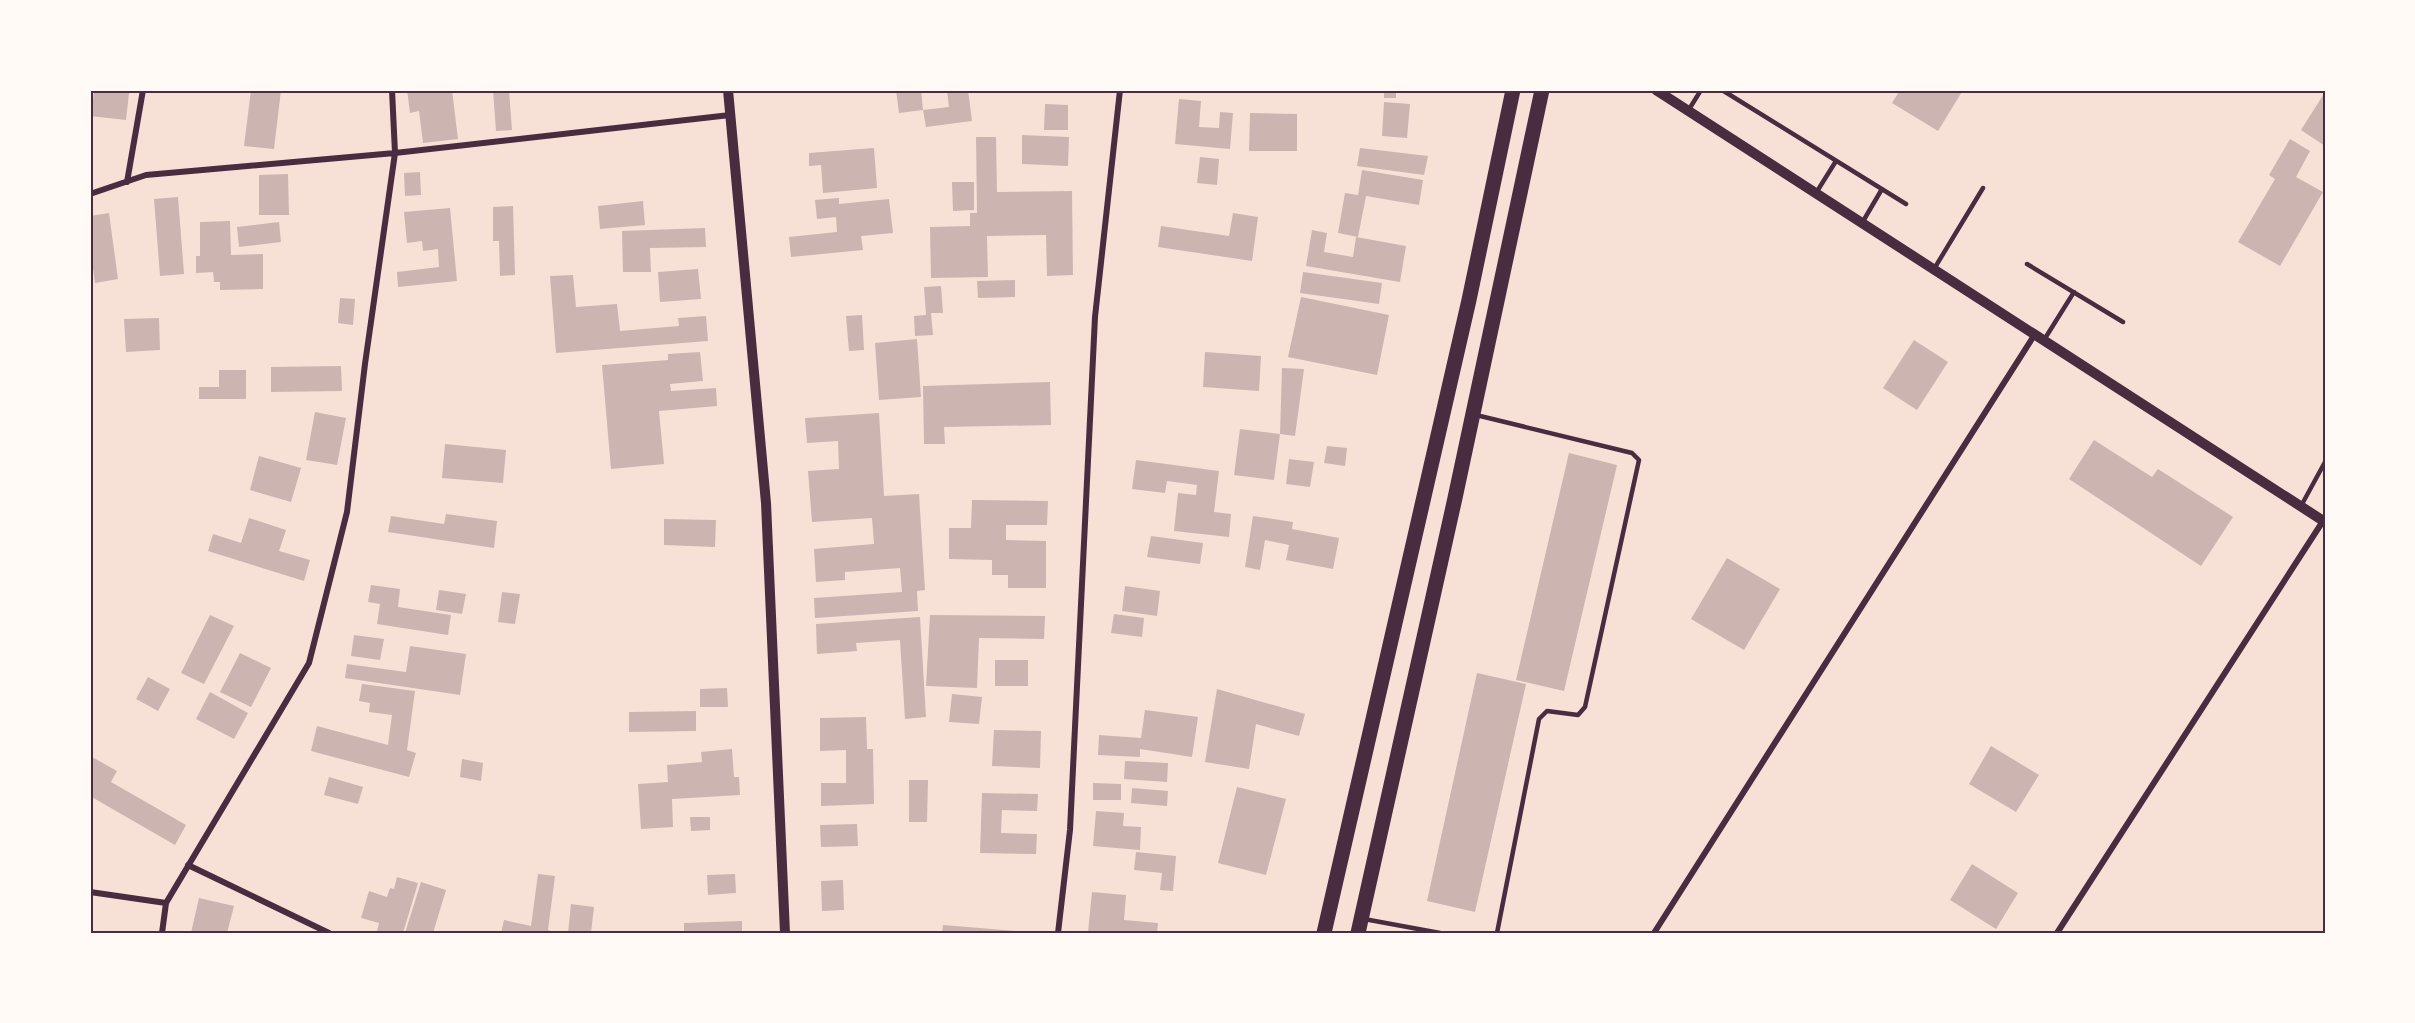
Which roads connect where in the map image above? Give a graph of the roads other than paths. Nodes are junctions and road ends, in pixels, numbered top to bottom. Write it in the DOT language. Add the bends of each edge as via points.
graph roads {
  1 [pos="143,90"];
  2 [pos="392,90"];
  3 [pos="728,90"];
  4 [pos="1120,90"];
  5 [pos="1513,90"];
  6 [pos="1542,90"];
  7 [pos="1656,90"];
  8 [pos="1701,90"];
  9 [pos="1722,90"];
  10 [pos="1688,111"];
  11 [pos="730,115"];
  12 [pos="395,153"];
  13 [pos="1836,161"];
  14 [pos="127,182"];
  15 [pos="1983,188"];
  16 [pos="1882,189"];
  17 [pos="1816,193"];
  18 [pos="90,194"];
  19 [pos="1906,204"];
  20 [pos="1862,223"];
  21 [pos="2028,264"];
  22 [pos="1934,269"];
  23 [pos="2074,292"];
  24 [pos="2122,322"];
  25 [pos="2040,337"];
  26 [pos="1473,414"];
  27 [pos="2325,462"];
  28 [pos="2301,506"];
  29 [pos="2324,522"];
  30 [pos="188,865"];
  31 [pos="90,892"];
  32 [pos="166,903"];
  33 [pos="1360,926"];
  34 [pos="162,933"];
  35 [pos="329,933"];
  36 [pos="785,933"];
  37 [pos="1058,933"];
  38 [pos="1324,933"];
  39 [pos="1440,933"];
  40 [pos="1497,933"];
  41 [pos="1654,933"];
  42 [pos="2057,933"];
  1 -- 14 [label="street"];
  2 -- 12 [label="street"];
  3 -- 11 [label="street"];
  4 -- 37 [label="street" via="1095,317 1070,830"];
  5 -- 38 [label="main road"];
  6 -- 26 [label="main road"];
  7 -- 10 [label="street"];
  8 -- 10 [label="lane"];
  9 -- 13 [label="lane"];
  10 -- 17 [label="street"];
  11 -- 12 [label="street"];
  11 -- 36 [label="street" via="766,503"];
  12 -- 14 [label="street" via="146,175"];
  12 -- 30 [label="street" via="347,512 309,663"];
  13 -- 16 [label="lane"];
  13 -- 17 [label="lane"];
  14 -- 18 [label="street"];
  15 -- 22 [label="lane"];
  16 -- 19 [label="lane"];
  16 -- 20 [label="lane"];
  17 -- 20 [label="street"];
  20 -- 22 [label="street"];
  21 -- 23 [label="lane"];
  22 -- 25 [label="street"];
  23 -- 24 [label="lane"];
  23 -- 25 [label="lane"];
  25 -- 28 [label="street"];
  25 -- 41 [label="street"];
  26 -- 33 [label="main road"];
  26 -- 40 [label="lane" via="1632,453 1640,460 1585,707 1578,715 1547,711 1539,719"];
  27 -- 28 [label="lane"];
  28 -- 29 [label="street"];
  29 -- 42 [label="street"];
  30 -- 32 [label="street"];
  30 -- 35 [label="street"];
  31 -- 32 [label="street"];
  32 -- 34 [label="street"];
  33 -- 39 [label="lane"];
}
